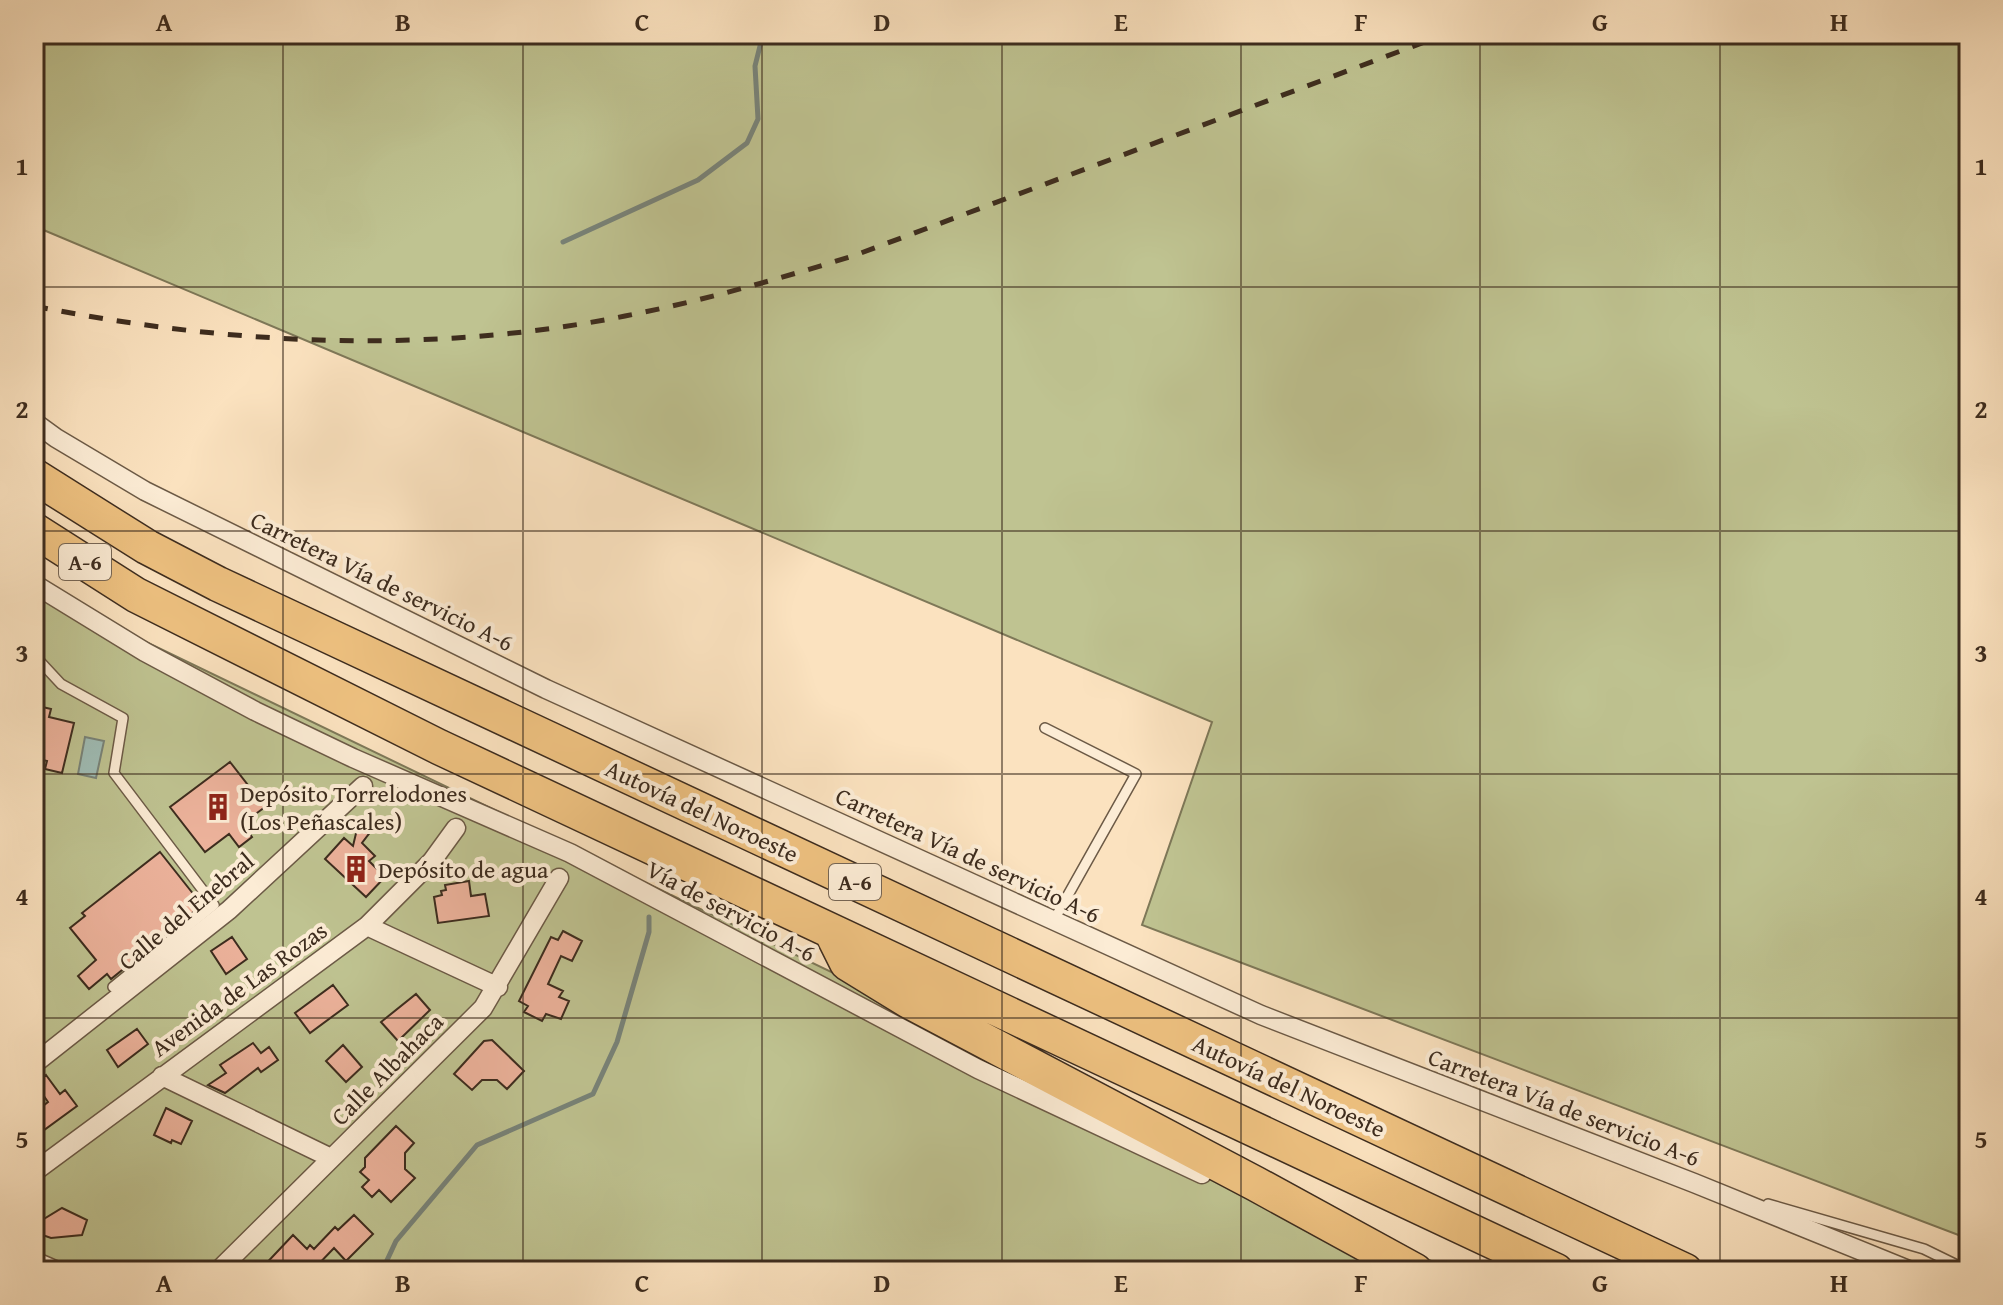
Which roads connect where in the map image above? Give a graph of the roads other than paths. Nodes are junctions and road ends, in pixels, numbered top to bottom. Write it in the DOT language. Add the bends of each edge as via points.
graph roads {
  1 [pos="34,422"];
  2 [pos="34,476"];
  3 [pos="34,530"];
  4 [pos="34,584"];
  5 [pos="34,655"];
  6 [pos="1045,728"];
  7 [pos="363,786"];
  8 [pos="456,828"];
  9 [pos="559,878"];
  10 [pos="1054,920"];
  11 [pos="367,926"];
  12 [pos="831,931"];
  13 [pos="113,987"];
  14 [pos="498,987"];
  15 [pos="34,1064"];
  16 [pos="162,1076"];
  17 [pos="331,1158"];
  18 [pos="34,1172"];
  19 [pos="1694,1183"];
  20 [pos="34,1261"];
  21 [pos="57,1271"];
  22 [pos="218,1271"];
  23 [pos="1413,1271"];
  24 [pos="1556,1271"];
  25 [pos="1685,1271"];
  26 [pos="1911,1271"];
  27 [pos="1969,1271"];
  1 -- 10 [label="street, Carretera Vía de servicio A-6" via="145,491 532,682"];
  2 -- 25 [label="highway, Autovía del Noroeste / A-6" via="147,547 218,584"];
  3 -- 12 [label="highway, A-6" via="136,595 439,747"];
  4 -- 23 [label="street, Vía de servicio A-6" via="255,711 570,853 978,1069"];
  5 -- 13 [label="lane" via="61,684 123,718 114,773 214,905"];
  6 -- 10 [label="lane" via="1136,774"];
  7 -- 15 [label="street, Calle del Enebral" via="229,910"];
  8 -- 11 [label="street, Avenida de Las Rozas" via="432,861"];
  9 -- 14 [label="street, Calle Albahaca"];
  10 -- 19 [label="street, Carretera Vía de servicio A-6" via="1261,1015"];
  11 -- 14 [label="street"];
  11 -- 16 [label="street, Avenida de Las Rozas"];
  12 -- 23 [label="highway" via="847,963 909,1001"];
  12 -- 24 [label="highway, A-6"];
  14 -- 17 [label="street, Calle Albahaca"];
  16 -- 17 [label="street"];
  16 -- 18 [label="street, Avenida de Las Rozas"];
  17 -- 22 [label="street, Calle Albahaca"];
  19 -- 26 [label="street, Carretera Vía de servicio A-6"];
  19 -- 27 [label="lane" via="1924,1249"];
  20 -- 21 [label="street"];
}
